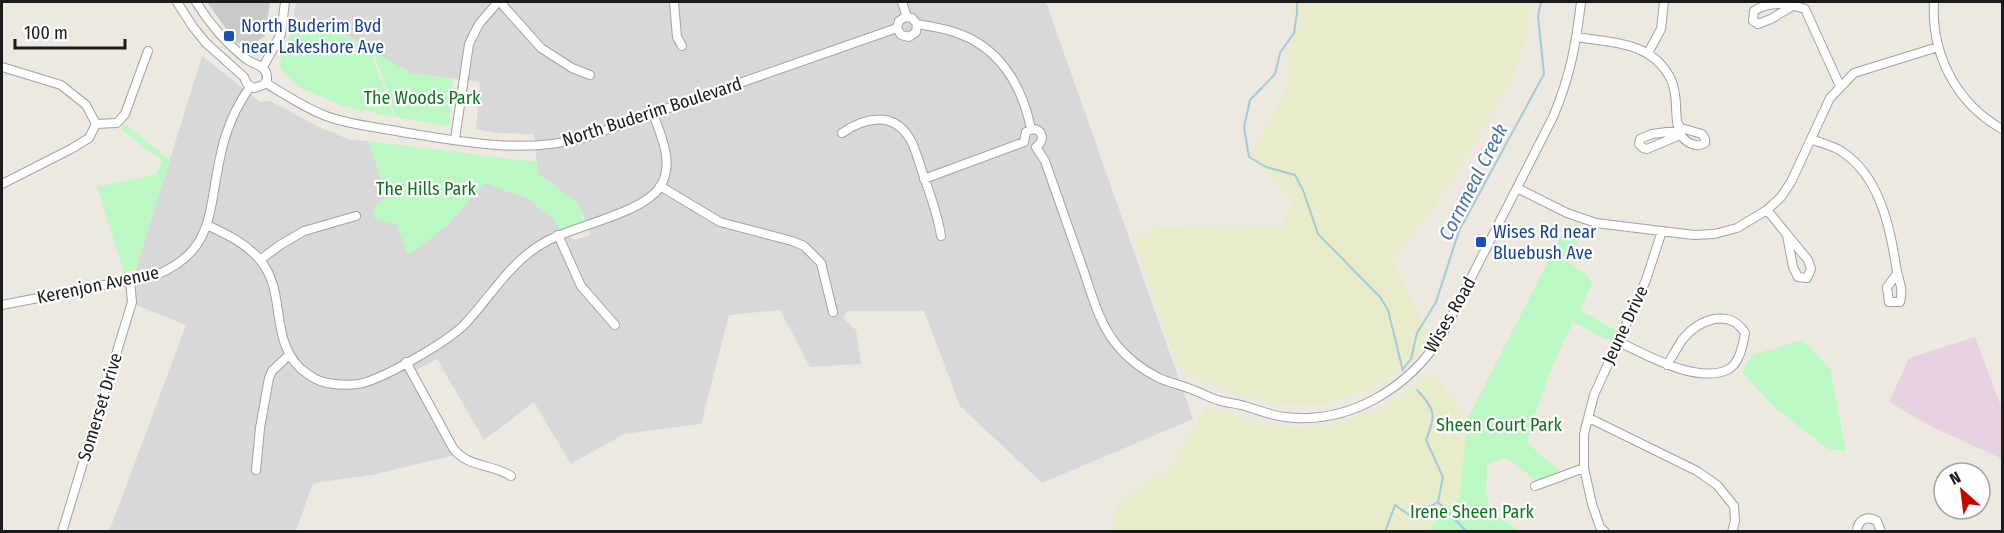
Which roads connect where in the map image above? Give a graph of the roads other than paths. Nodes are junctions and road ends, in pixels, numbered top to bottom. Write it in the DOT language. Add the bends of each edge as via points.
graph roads {
  1 [pos="177,2"];
  2 [pos="196,2"];
  3 [pos="285,2"];
  4 [pos="499,2"];
  5 [pos="674,2"];
  6 [pos="902,2"];
  7 [pos="1581,2"];
  8 [pos="1664,2"];
  9 [pos="1934,2"];
  10 [pos="1794,5"];
  11 [pos="907,17"];
  12 [pos="917,24"];
  13 [pos="897,28"];
  14 [pos="1577,38"];
  15 [pos="682,46"];
  16 [pos="1938,47"];
  17 [pos="148,51"];
  18 [pos="1648,52"];
  19 [pos="255,65"];
  20 [pos="2,67"];
  21 [pos="263,67"];
  22 [pos="590,75"];
  23 [pos="244,77"];
  24 [pos="266,83"];
  25 [pos="250,87"];
  26 [pos="1840,87"];
  27 [pos="653,113"];
  28 [pos="96,124"];
  29 [pos="1031,129"];
  30 [pos="1681,129"];
  31 [pos="2002,129"];
  32 [pos="842,133"];
  33 [pos="1648,135"];
  34 [pos="455,139"];
  35 [pos="1811,139"];
  36 [pos="1024,142"];
  37 [pos="1036,147"];
  38 [pos="1652,147"];
  39 [pos="924,179"];
  40 [pos="2,184"];
  41 [pos="660,186"];
  42 [pos="1517,188"];
  43 [pos="1767,210"];
  44 [pos="356,216"];
  45 [pos="207,225"];
  46 [pos="1662,231"];
  47 [pos="558,235"];
  48 [pos="1787,235"];
  49 [pos="941,236"];
  50 [pos="260,260"];
  51 [pos="1897,274"];
  52 [pos="130,281"];
  53 [pos="2,305"];
  54 [pos="833,312"];
  55 [pos="615,325"];
  56 [pos="1617,341"];
  57 [pos="289,355"];
  58 [pos="406,362"];
  59 [pos="1668,365"];
  60 [pos="1588,418"];
  61 [pos="1584,468"];
  62 [pos="256,470"];
  63 [pos="511,476"];
  64 [pos="1535,486"];
  65 [pos="62,531"];
  66 [pos="1605,531"];
  67 [pos="1732,531"];
  68 [pos="1857,531"];
  69 [pos="1881,531"];
  1 -- 23 [label="street" via="206,43"];
  2 -- 19 [label="street" via="234,49"];
  3 -- 21 [label="street" via="281,34"];
  4 -- 22 [label="street" via="541,48"];
  4 -- 34 [label="street" via="479,24 469,44"];
  5 -- 15 [label="street" via="677,37"];
  6 -- 11 [label="street"];
  7 -- 14 [label="street, Wises Road"];
  8 -- 18 [label="street" via="1661,29"];
  9 -- 16 [label="street"];
  10 -- 10 [label="street" via="1764,4 1754,11 1753,21 1758,24 1771,19"];
  10 -- 26 [label="street" via="1805,9"];
  11 -- 12 [label="street"];
  11 -- 13 [label="street" via="900,19"];
  12 -- 13 [label="street" via="916,32 909,37 901,35"];
  12 -- 29 [label="street" via="953,32 991,52 1014,80"];
  13 -- 27 [label="street, North Buderim Boulevard"];
  14 -- 18 [label="street"];
  14 -- 42 [label="street, Wises Road" via="1565,90"];
  16 -- 26 [label="street" via="1854,74"];
  16 -- 31 [label="street" via="1949,74 1966,99"];
  17 -- 28 [label="street" via="125,114 117,123"];
  18 -- 30 [label="street" via="1665,69 1672,83"];
  19 -- 21 [label="street"];
  19 -- 23 [label="street" via="248,68"];
  20 -- 28 [label="street" via="61,85 86,105"];
  21 -- 24 [label="street" via="268,76"];
  23 -- 25 [label="street"];
  24 -- 25 [label="street"];
  24 -- 34 [label="street, North Buderim Boulevard" via="335,119"];
  25 -- 45 [label="street, Kerenjon Avenue" via="239,102 220,156"];
  26 -- 35 [label="street" via="1830,98"];
  27 -- 34 [label="street, North Buderim Boulevard" via="583,138 548,145 500,146"];
  27 -- 41 [label="street" via="667,158"];
  28 -- 40 [label="street" via="89,138 80,144"];
  29 -- 36 [label="street" via="1024,135"];
  29 -- 37 [label="street" via="1042,136"];
  30 -- 30 [label="street" via="1686,142 1693,145 1696,132"];
  30 -- 33 [label="street"];
  30 -- 38 [label="street"];
  32 -- 39 [label="street" via="864,121 896,124 910,139"];
  33 -- 38 [label="street"];
  33 -- 38 [label="street" via="1639,144 1644,149"];
  35 -- 43 [label="street" via="1791,182"];
  35 -- 51 [label="street" via="1841,151 1871,182 1892,234"];
  36 -- 37 [label="street"];
  36 -- 39 [label="street"];
  37 -- 42 [label="street, Wises Road" via="1045,161 1100,317 1127,356 1159,378 1218,400 1286,417 1334,414 1364,405 1414,371 1449,322"];
  39 -- 49 [label="street"];
  41 -- 47 [label="street" via="641,204"];
  41 -- 54 [label="street" via="720,222 804,246 821,263"];
  42 -- 46 [label="street" via="1596,223"];
  43 -- 46 [label="street" via="1737,228 1714,234"];
  43 -- 48 [label="street"];
  44 -- 50 [label="street" via="304,231"];
  45 -- 50 [label="street" via="240,243"];
  45 -- 52 [label="street, Kerenjon Avenue" via="187,258 156,275"];
  46 -- 56 [label="street, Jeune Drive" via="1646,280"];
  47 -- 55 [label="street" via="581,286"];
  47 -- 58 [label="street" via="514,265 457,331"];
  48 -- 48 [label="street" via="1809,260 1807,278 1798,277 1793,267"];
  50 -- 57 [label="street" via="277,299 280,334"];
  52 -- 53 [label="street, Kerenjon Avenue"];
  52 -- 65 [label="street, Somerset Drive" via="132,302"];
  56 -- 59 [label="street"];
  56 -- 60 [label="street, Jeune Drive"];
  57 -- 58 [label="street" via="310,376 342,385 364,382"];
  57 -- 62 [label="street" via="272,371 266,387"];
  58 -- 63 [label="street" via="459,456"];
  59 -- 59 [label="street" via="1683,339 1699,324 1723,317 1739,323 1745,333 1743,347 1728,370 1710,373"];
  60 -- 61 [label="street, Jeune Drive"];
  60 -- 67 [label="street" via="1718,485 1734,506 1736,521"];
  61 -- 64 [label="street"];
  61 -- 66 [label="street, Jeune Drive" via="1592,504"];
  68 -- 69 [label="street" via="1861,521 1869,518 1877,521"];
}
